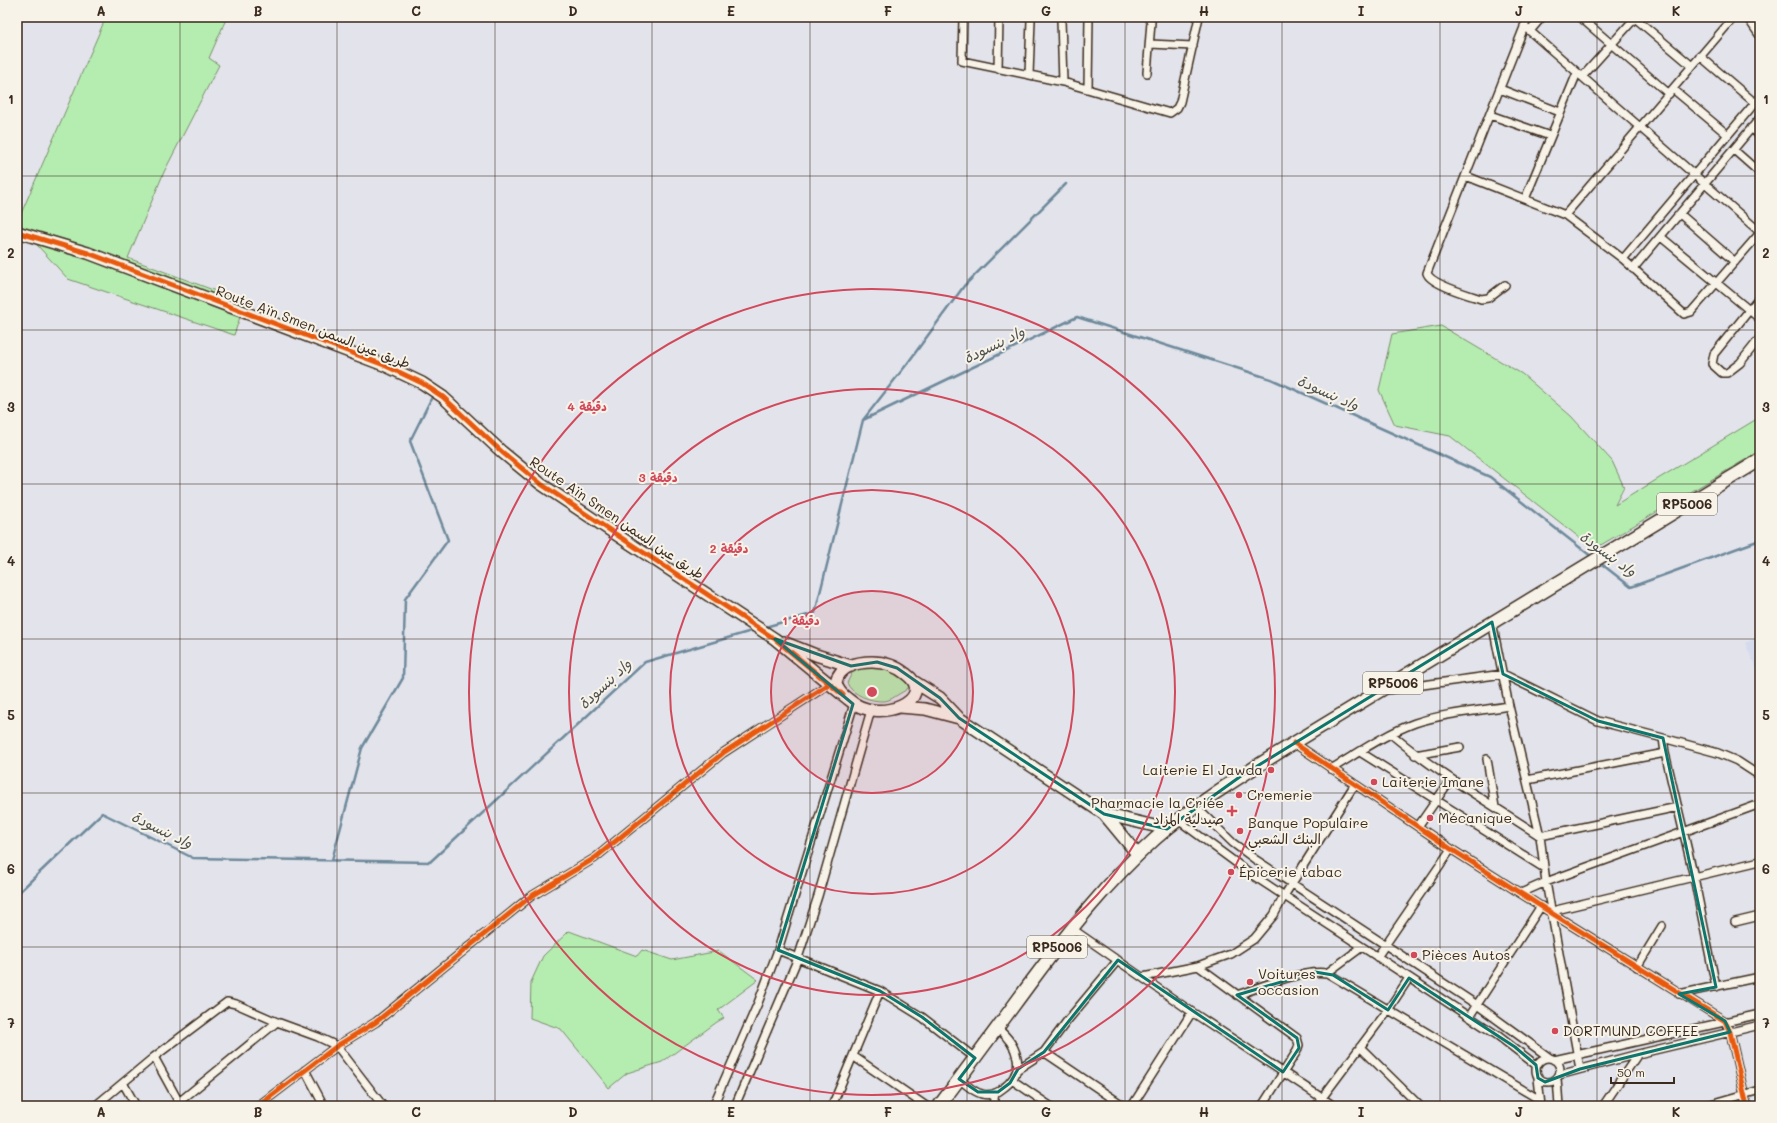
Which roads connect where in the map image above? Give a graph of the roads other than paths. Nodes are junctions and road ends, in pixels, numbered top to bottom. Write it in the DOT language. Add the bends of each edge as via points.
graph roads {
  1 [pos="963,17"];
  2 [pos="999,17"];
  3 [pos="1089,17"];
  4 [pos="1148,17"];
  5 [pos="1199,17"];
  6 [pos="1528,17"];
  7 [pos="1542,17"];
  8 [pos="1580,17"];
  9 [pos="1636,17"];
  10 [pos="1734,17"];
  11 [pos="1747,17"];
  12 [pos="1030,20"];
  13 [pos="1061,20"];
  14 [pos="1527,29"];
  15 [pos="1760,36"];
  16 [pos="1150,44"];
  17 [pos="1612,45"];
  18 [pos="1193,46"];
  19 [pos="1700,56"];
  20 [pos="1692,66"];
  21 [pos="998,69"];
  22 [pos="1147,73"];
  23 [pos="1029,75"];
  24 [pos="1580,75"];
  25 [pos="1063,82"];
  26 [pos="1088,89"];
  27 [pos="1500,89"];
  28 [pos="1670,91"];
  29 [pos="1757,100"];
  30 [pos="1560,112"];
  31 [pos="1490,114"];
  32 [pos="1760,118"];
  33 [pos="1639,127"];
  34 [pos="1751,128"];
  35 [pos="1728,135"];
  36 [pos="1550,136"];
  37 [pos="1760,136"];
  38 [pos="1734,150"];
  39 [pos="1760,173"];
  40 [pos="1695,174"];
  41 [pos="1466,176"];
  42 [pos="1706,183"];
  43 [pos="1525,199"];
  44 [pos="1680,214"];
  45 [pos="1566,215"];
  46 [pos="1760,233"];
  47 [pos="18,235"];
  48 [pos="1661,237"];
  49 [pos="1622,259"];
  50 [pos="1735,262"];
  51 [pos="1633,269"];
  52 [pos="1717,283"];
  53 [pos="1505,285"];
  54 [pos="1760,297"];
  55 [pos="1749,310"];
  56 [pos="1760,319"];
  57 [pos="1760,338"];
  58 [pos="1760,460"];
  59 [pos="1492,622"];
  60 [pos="775,638"];
  61 [pos="850,666"];
  62 [pos="1503,674"];
  63 [pos="913,681"];
  64 [pos="829,684"];
  65 [pos="1380,691"];
  66 [pos="843,695"];
  67 [pos="854,704"];
  68 [pos="900,706"];
  69 [pos="1509,706"];
  70 [pos="871,710"];
  71 [pos="959,718"];
  72 [pos="1391,734"];
  73 [pos="1663,738"];
  74 [pos="1294,743"];
  75 [pos="1460,747"];
  76 [pos="1360,752"];
  77 [pos="1665,753"];
  78 [pos="1415,754"];
  79 [pos="1487,759"];
  80 [pos="1331,769"];
  81 [pos="1758,772"];
  82 [pos="1451,779"];
  83 [pos="1527,780"];
  84 [pos="1355,784"];
  85 [pos="1436,801"];
  86 [pos="1760,804"];
  87 [pos="1196,807"];
  88 [pos="1495,807"];
  89 [pos="1678,807"];
  90 [pos="1104,814"];
  91 [pos="1178,820"];
  92 [pos="1419,825"];
  93 [pos="1167,829"];
  94 [pos="1684,832"];
  95 [pos="1540,836"];
  96 [pos="1451,849"];
  97 [pos="1138,855"];
  98 [pos="1760,861"];
  99 [pos="1544,868"];
  100 [pos="1694,877"];
  101 [pos="1546,882"];
  102 [pos="1292,883"];
  103 [pos="1521,893"];
  104 [pos="1284,896"];
  105 [pos="1541,906"];
  106 [pos="1553,913"];
  107 [pos="1760,916"];
  108 [pos="1736,922"];
  109 [pos="1662,926"];
  110 [pos="1071,928"];
  111 [pos="1385,944"];
  112 [pos="1362,947"];
  113 [pos="778,950"];
  114 [pos="1377,957"];
  115 [pos="798,958"];
  116 [pos="1118,960"];
  117 [pos="1198,966"];
  118 [pos="1637,967"];
  119 [pos="1327,972"];
  120 [pos="1760,977"];
  121 [pos="1143,978"];
  122 [pos="1409,978"];
  123 [pos="1716,987"];
  124 [pos="880,992"];
  125 [pos="1679,994"];
  126 [pos="1237,996"];
  127 [pos="1477,1005"];
  128 [pos="1388,1010"];
  129 [pos="1192,1012"];
  130 [pos="1760,1014"];
  131 [pos="1469,1017"];
  132 [pos="277,1022"];
  133 [pos="1725,1022"];
  134 [pos="1760,1026"];
  135 [pos="997,1028"];
  136 [pos="1730,1032"];
  137 [pos="337,1046"];
  138 [pos="1360,1047"];
  139 [pos="1044,1052"];
  140 [pos="1578,1054"];
  141 [pos="1638,1054"];
  142 [pos="154,1056"];
  143 [pos="853,1056"];
  144 [pos="975,1058"];
  145 [pos="1552,1059"];
  146 [pos="1536,1065"];
  147 [pos="1018,1069"];
  148 [pos="1580,1069"];
  149 [pos="304,1070"];
  150 [pos="1283,1072"];
  151 [pos="1558,1077"];
  152 [pos="1538,1078"];
  153 [pos="959,1079"];
  154 [pos="1012,1080"];
  155 [pos="123,1083"];
  156 [pos="1760,1090"];
  157 [pos="995,1093"];
  158 [pos="1745,1095"];
  159 [pos="1322,1098"];
  160 [pos="267,1103"];
  161 [pos="1540,1103"];
  162 [pos="180,1104"];
  163 [pos="95,1106"];
  164 [pos="136,1106"];
  165 [pos="258,1106"];
  166 [pos="324,1106"];
  167 [pos="383,1106"];
  168 [pos="713,1106"];
  169 [pos="735,1106"];
  170 [pos="832,1106"];
  171 [pos="926,1106"];
  172 [pos="939,1106"];
  173 [pos="993,1106"];
  174 [pos="1050,1106"];
  175 [pos="1124,1106"];
  176 [pos="1132,1106"];
  177 [pos="1262,1106"];
  178 [pos="1316,1106"];
  179 [pos="1334,1106"];
  180 [pos="1420,1106"];
  181 [pos="1559,1106"];
  182 [pos="1604,1106"];
  183 [pos="1704,1106"];
  184 [pos="1747,1106"];
  1 -- 21 [label="street" via="962,61"];
  2 -- 21 [label="street"];
  3 -- 26 [label="street"];
  4 -- 16 [label="street" via="1151,22"];
  5 -- 18 [label="street"];
  6 -- 14 [label="street"];
  7 -- 14 [label="street"];
  8 -- 17 [label="street"];
  9 -- 17 [label="street"];
  9 -- 20 [label="street"];
  10 -- 19 [label="street"];
  11 -- 15 [label="street"];
  12 -- 23 [label="street"];
  13 -- 25 [label="street"];
  14 -- 24 [label="street"];
  14 -- 27 [label="street"];
  16 -- 18 [label="street"];
  16 -- 22 [label="street"];
  17 -- 24 [label="street"];
  17 -- 28 [label="street"];
  18 -- 26 [label="street" via="1180,102 1171,113"];
  19 -- 20 [label="street"];
  19 -- 29 [label="street"];
  20 -- 28 [label="street"];
  21 -- 23 [label="street"];
  23 -- 25 [label="street"];
  24 -- 30 [label="street"];
  24 -- 33 [label="street"];
  25 -- 26 [label="street"];
  27 -- 30 [label="street"];
  27 -- 31 [label="street"];
  28 -- 33 [label="street"];
  28 -- 35 [label="street"];
  29 -- 35 [label="street"];
  30 -- 36 [label="street"];
  31 -- 36 [label="street"];
  31 -- 41 [label="street"];
  32 -- 34 [label="street"];
  33 -- 40 [label="street"];
  33 -- 45 [label="street"];
  34 -- 37 [label="street"];
  34 -- 38 [label="street"];
  35 -- 40 [label="street"];
  36 -- 43 [label="street"];
  38 -- 39 [label="street"];
  38 -- 42 [label="street"];
  40 -- 42 [label="street"];
  40 -- 49 [label="street"];
  41 -- 43 [label="street"];
  41 -- 53 [label="street" via="1427,274 1437,282 1481,299 1492,296"];
  42 -- 44 [label="street"];
  42 -- 46 [label="street"];
  43 -- 45 [label="street"];
  44 -- 48 [label="street"];
  44 -- 50 [label="street"];
  45 -- 49 [label="street"];
  46 -- 50 [label="street"];
  47 -- 60 [label="street, Route Aïn Smen طريق عين السمن" via="88,253 384,365 422,383 444,397 502,452 542,484"];
  48 -- 51 [label="street"];
  48 -- 52 [label="street"];
  49 -- 51 [label="street"];
  50 -- 52 [label="street"];
  51 -- 52 [label="street" via="1684,314 1690,312"];
  52 -- 55 [label="street"];
  54 -- 55 [label="street"];
  55 -- 56 [label="street"];
  55 -- 57 [label="street" via="1714,354 1712,364 1722,373 1729,372 1740,363"];
  58 -- 59 [label="main road, RP5006"];
  59 -- 62 [label="street"];
  59 -- 65 [label="main road, RP5006"];
  60 -- 61 [label="street, Route Aïn Smen طريق عين السمن"];
  60 -- 64 [label="street, Route Aïn Smen طريق عين السمن"];
  61 -- 63 [label="street" via="868,662 885,664 900,670"];
  61 -- 66 [label="street" via="836,679"];
  62 -- 65 [label="street"];
  62 -- 69 [label="street"];
  62 -- 73 [label="street" via="1598,721"];
  63 -- 68 [label="street" via="916,687 914,695 909,702"];
  63 -- 71 [label="street" via="940,698"];
  64 -- 66 [label="street, Route Aïn Smen طريق عين السمن"];
  64 -- 137 [label="street" via="724,754 595,858 530,897 381,1018"];
  65 -- 74 [label="main road, RP5006"];
  66 -- 67 [label="street"];
  67 -- 70 [label="street"];
  67 -- 113 [label="street"];
  68 -- 70 [label="street" via="886,711"];
  68 -- 71 [label="street" via="926,709"];
  69 -- 72 [label="street" via="1433,718"];
  69 -- 83 [label="street"];
  70 -- 115 [label="street"];
  71 -- 90 [label="street"];
  72 -- 76 [label="street"];
  72 -- 78 [label="street"];
  73 -- 77 [label="street"];
  73 -- 81 [label="street" via="1718,753"];
  74 -- 80 [label="street"];
  74 -- 87 [label="main road, RP5006"];
  75 -- 78 [label="street"];
  76 -- 80 [label="street"];
  76 -- 85 [label="street"];
  77 -- 83 [label="street"];
  77 -- 89 [label="street"];
  78 -- 82 [label="street"];
  79 -- 88 [label="street"];
  80 -- 84 [label="street"];
  82 -- 85 [label="street"];
  82 -- 88 [label="street"];
  83 -- 95 [label="street"];
  84 -- 92 [label="street"];
  84 -- 102 [label="street"];
  85 -- 92 [label="street"];
  85 -- 99 [label="street"];
  86 -- 94 [label="street"];
  87 -- 91 [label="main road, RP5006"];
  87 -- 102 [label="street" via="1233,843"];
  88 -- 95 [label="street"];
  89 -- 94 [label="street"];
  89 -- 95 [label="street"];
  90 -- 93 [label="street"];
  90 -- 97 [label="street"];
  91 -- 93 [label="main road, RP5006"];
  91 -- 104 [label="street" via="1227,858"];
  92 -- 96 [label="street"];
  93 -- 97 [label="main road, RP5006"];
  94 -- 100 [label="street"];
  94 -- 101 [label="street"];
  95 -- 99 [label="street"];
  96 -- 103 [label="street"];
  96 -- 111 [label="street"];
  97 -- 110 [label="main road, RP5006"];
  98 -- 100 [label="street"];
  99 -- 101 [label="street"];
  100 -- 106 [label="street"];
  100 -- 123 [label="street"];
  101 -- 103 [label="street"];
  101 -- 106 [label="street"];
  102 -- 104 [label="street"];
  102 -- 111 [label="street"];
  103 -- 105 [label="street"];
  104 -- 112 [label="street"];
  104 -- 117 [label="street" via="1274,915 1254,939 1231,954"];
  105 -- 106 [label="street"];
  105 -- 127 [label="street"];
  106 -- 118 [label="street"];
  106 -- 140 [label="street"];
  107 -- 108 [label="street"];
  109 -- 118 [label="street"];
  110 -- 116 [label="street"];
  110 -- 135 [label="main road, RP5006"];
  111 -- 114 [label="street"];
  111 -- 127 [label="street"];
  112 -- 114 [label="street"];
  112 -- 119 [label="street"];
  113 -- 115 [label="street"];
  113 -- 168 [label="street"];
  114 -- 122 [label="street"];
  115 -- 124 [label="street"];
  115 -- 169 [label="street"];
  116 -- 121 [label="street"];
  116 -- 139 [label="street" via="1067,1020"];
  117 -- 121 [label="street"];
  117 -- 126 [label="street"];
  118 -- 125 [label="street"];
  119 -- 126 [label="street" via="1301,975"];
  119 -- 128 [label="street"];
  120 -- 123 [label="street"];
  121 -- 129 [label="street"];
  122 -- 128 [label="street"];
  122 -- 131 [label="street"];
  123 -- 125 [label="street"];
  124 -- 143 [label="street"];
  124 -- 144 [label="street" via="922,1017"];
  125 -- 133 [label="street"];
  126 -- 150 [label="street" via="1297,1038 1299,1048"];
  127 -- 131 [label="street"];
  127 -- 145 [label="street"];
  128 -- 138 [label="street"];
  128 -- 161 [label="street"];
  129 -- 150 [label="street"];
  129 -- 176 [label="street"];
  130 -- 133 [label="street"];
  131 -- 146 [label="street" via="1515,1047"];
  132 -- 137 [label="street"];
  132 -- 142 [label="street" via="227,1002"];
  132 -- 162 [label="street"];
  133 -- 136 [label="street"];
  133 -- 140 [label="street"];
  134 -- 136 [label="street"];
  135 -- 144 [label="main road, RP5006"];
  135 -- 147 [label="street" via="1010,1042 1017,1058"];
  136 -- 141 [label="street"];
  136 -- 158 [label="street"];
  137 -- 149 [label="street"];
  137 -- 167 [label="street"];
  138 -- 159 [label="street"];
  138 -- 180 [label="street"];
  139 -- 147 [label="street"];
  139 -- 175 [label="street"];
  140 -- 145 [label="street"];
  140 -- 148 [label="street"];
  141 -- 148 [label="street"];
  141 -- 182 [label="street"];
  142 -- 155 [label="street"];
  142 -- 162 [label="street"];
  143 -- 170 [label="street"];
  143 -- 171 [label="street"];
  144 -- 153 [label="main road, RP5006"];
  145 -- 146 [label="street" via="1542,1059"];
  145 -- 151 [label="street" via="1560,1066"];
  146 -- 152 [label="street"];
  147 -- 154 [label="street"];
  148 -- 151 [label="street"];
  149 -- 160 [label="street"];
  149 -- 166 [label="street"];
  150 -- 159 [label="street"];
  150 -- 177 [label="street"];
  151 -- 152 [label="street" via="1554,1081 1545,1082"];
  151 -- 181 [label="street"];
  152 -- 161 [label="street"];
  153 -- 157 [label="street" via="978,1092 987,1095"];
  153 -- 172 [label="main road, RP5006"];
  154 -- 157 [label="street"];
  154 -- 174 [label="street"];
  155 -- 163 [label="street"];
  155 -- 164 [label="street"];
  156 -- 158 [label="street"];
  157 -- 173 [label="street"];
  158 -- 183 [label="street"];
  158 -- 184 [label="street"];
  159 -- 178 [label="street"];
  159 -- 179 [label="street"];
  160 -- 165 [label="street"];
}
